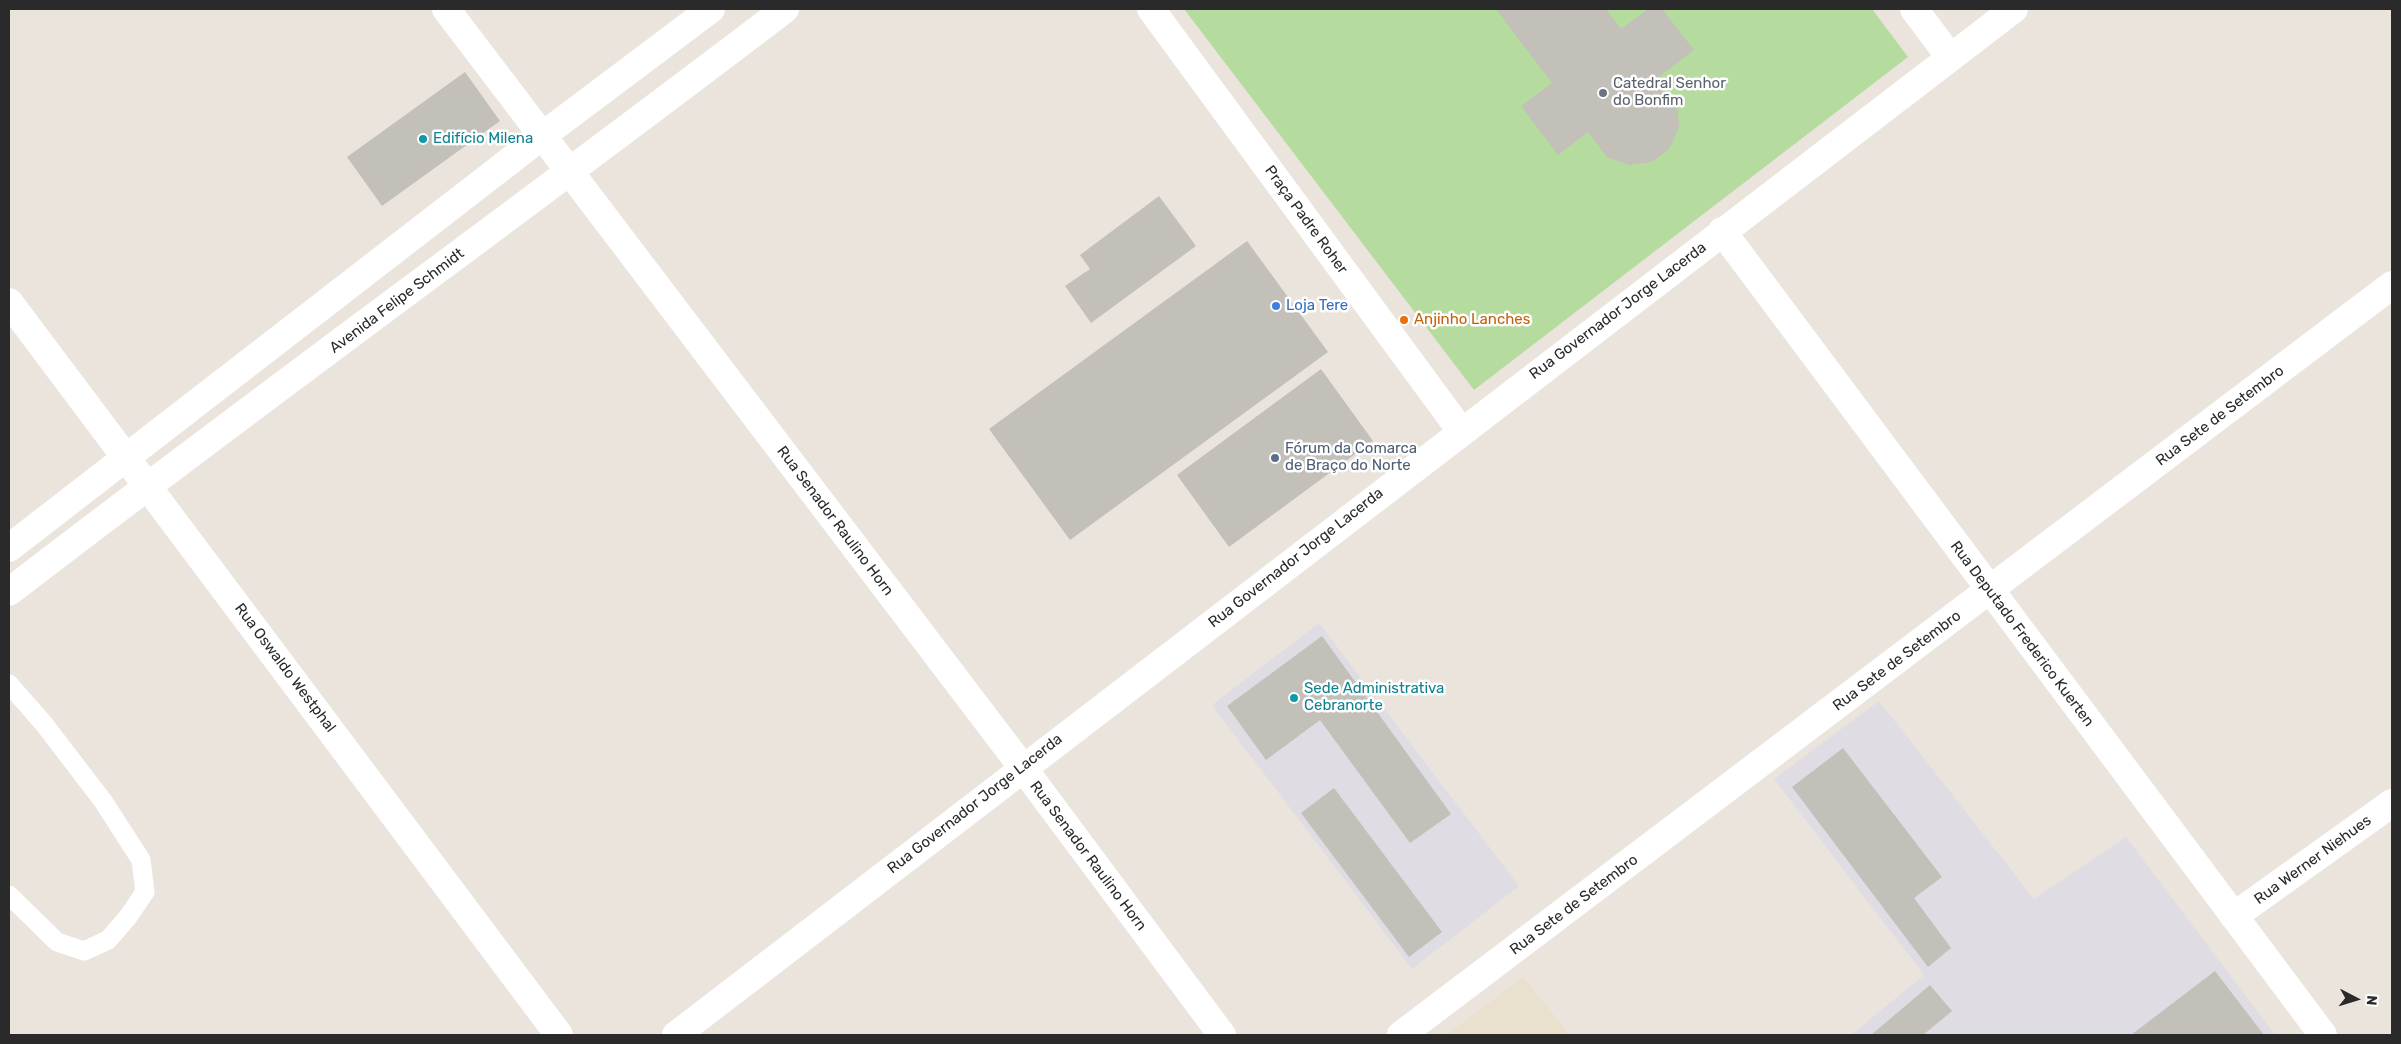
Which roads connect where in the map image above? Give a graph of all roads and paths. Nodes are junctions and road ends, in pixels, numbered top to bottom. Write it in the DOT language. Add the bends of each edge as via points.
graph roads {
  1 [pos="446,9"];
  2 [pos="711,9"];
  3 [pos="785,9"];
  4 [pos="1151,9"];
  5 [pos="1914,9"];
  6 [pos="2014,9"];
  7 [pos="1950,57"];
  8 [pos="542,136"];
  9 [pos="571,172"];
  10 [pos="1722,231"];
  11 [pos="2392,285"];
  12 [pos="9,302"];
  13 [pos="1461,431"];
  14 [pos="126,457"];
  15 [pos="148,486"];
  16 [pos="9,548"];
  17 [pos="1990,590"];
  18 [pos="9,592"];
  19 [pos="9,684"];
  20 [pos="1023,768"];
  21 [pos="2392,804"];
  22 [pos="9,895"];
  23 [pos="2234,916"];
  24 [pos="560,1035"];
  25 [pos="676,1035"];
  26 [pos="1222,1035"];
  27 [pos="1401,1035"];
  28 [pos="2323,1035"];
  1 -- 8 [label="street, Rua Senador Raulino Horn"];
  2 -- 8 [label="street"];
  3 -- 9 [label="street, Avenida Felipe Schmidt"];
  4 -- 13 [label="street, Praça Padre Roher"];
  5 -- 7 [label="street"];
  6 -- 7 [label="street, Rua Governador Jorge Lacerda"];
  7 -- 10 [label="street, Rua Governador Jorge Lacerda"];
  8 -- 9 [label="street, Rua Senador Raulino Horn"];
  8 -- 14 [label="street"];
  9 -- 15 [label="street, Avenida Felipe Schmidt"];
  9 -- 20 [label="street, Rua Senador Raulino Horn"];
  10 -- 13 [label="street, Rua Governador Jorge Lacerda"];
  10 -- 17 [label="street, Rua Deputado Frederico Kuerten"];
  11 -- 17 [label="street, Rua Sete de Setembro"];
  12 -- 14 [label="street, Rua Oswaldo Westphal"];
  13 -- 20 [label="street, Rua Governador Jorge Lacerda"];
  14 -- 15 [label="street, Rua Oswaldo Westphal"];
  14 -- 16 [label="street"];
  15 -- 18 [label="street, Avenida Felipe Schmidt"];
  15 -- 24 [label="street, Rua Oswaldo Westphal"];
  17 -- 23 [label="street, Rua Deputado Frederico Kuerten"];
  17 -- 27 [label="street, Rua Sete de Setembro"];
  19 -- 22 [label="lane" via="103,801 142,860 144,892 128,918 108,940 84,951 57,942"];
  20 -- 25 [label="street, Rua Governador Jorge Lacerda"];
  20 -- 26 [label="street, Rua Senador Raulino Horn"];
  21 -- 23 [label="street, Rua Werner Niehues"];
  23 -- 28 [label="street, Rua Deputado Frederico Kuerten"];
}
